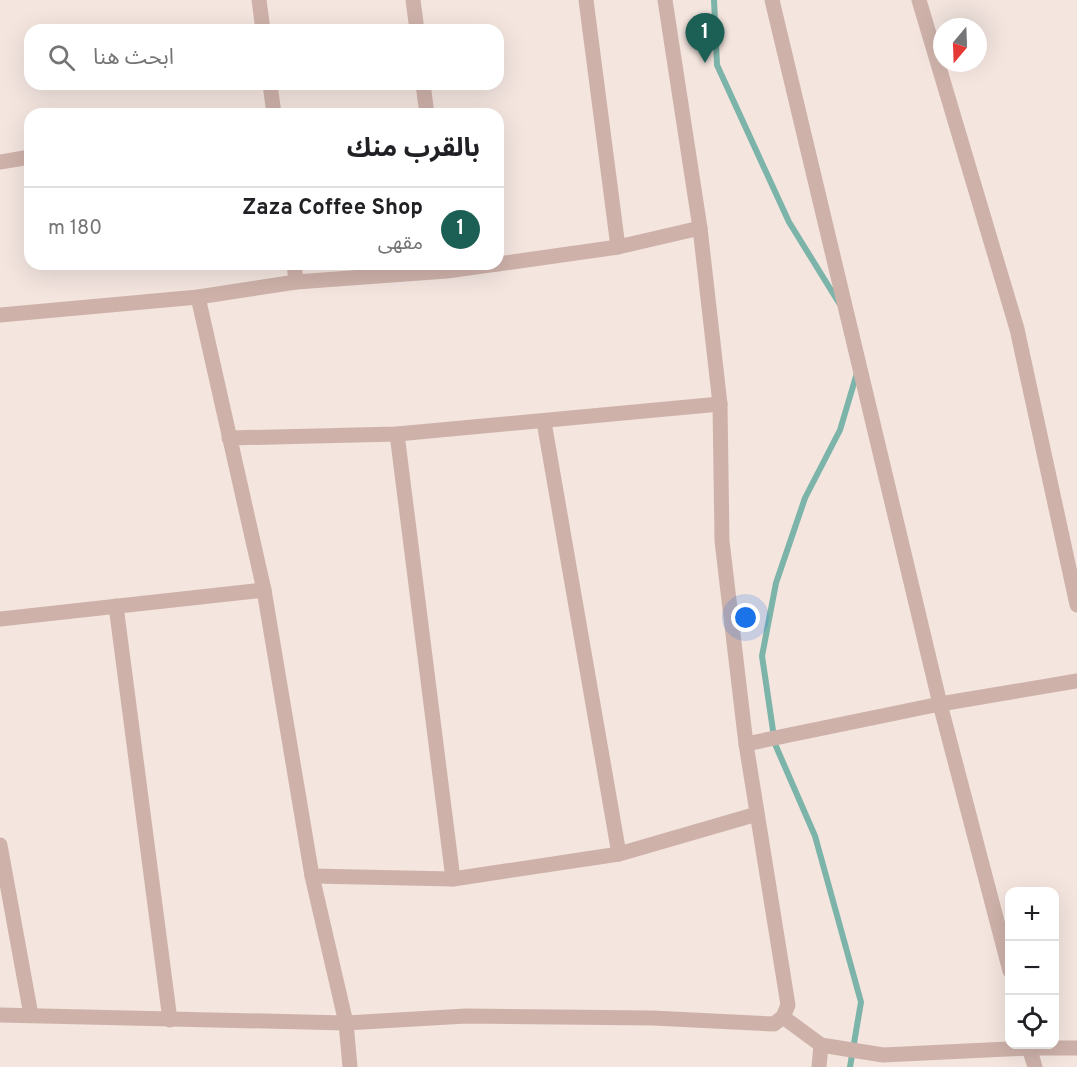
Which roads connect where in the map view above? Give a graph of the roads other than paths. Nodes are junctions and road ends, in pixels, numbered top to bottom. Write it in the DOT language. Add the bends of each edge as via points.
graph roads {
  1 [pos="259,0"];
  2 [pos="413,0"];
  3 [pos="586,0"];
  4 [pos="665,0"];
  5 [pos="772,0"];
  6 [pos="919,0"];
  7 [pos="262,24"];
  8 [pos="416,24"];
  9 [pos="271,90"];
  10 [pos="424,90"];
  11 [pos="273,108"];
  12 [pos="426,108"];
  13 [pos="24,158"];
  14 [pos="0,162"];
  15 [pos="700,228"];
  16 [pos="618,247"];
  17 [pos="504,263"];
  18 [pos="295,270"];
  19 [pos="425,270"];
  20 [pos="296,282"];
  21 [pos="198,297"];
  22 [pos="0,315"];
  23 [pos="720,404"];
  24 [pos="544,422"];
  25 [pos="397,434"];
  26 [pos="229,438"];
  27 [pos="264,590"];
  28 [pos="1077,604"];
  29 [pos="116,606"];
  30 [pos="0,619"];
  31 [pos="1077,681"];
  32 [pos="940,704"];
  33 [pos="746,744"];
  34 [pos="757,814"];
  35 [pos="0,844"];
  36 [pos="619,854"];
  37 [pos="312,876"];
  38 [pos="453,879"];
  39 [pos="1005,952"];
  40 [pos="0,1015"];
  41 [pos="31,1015"];
  42 [pos="783,1017"];
  43 [pos="170,1020"];
  44 [pos="346,1023"];
  45 [pos="821,1045"];
  46 [pos="1059,1047"];
  47 [pos="1005,1048"];
  48 [pos="1077,1048"];
  49 [pos="1030,1049"];
  50 [pos="883,1061"];
  51 [pos="350,1067"];
  52 [pos="819,1067"];
  53 [pos="1035,1067"];
  1 -- 7 [label="street"];
  2 -- 8 [label="street"];
  3 -- 16 [label="street"];
  4 -- 15 [label="street"];
  5 -- 32 [label="street"];
  6 -- 28 [label="street" via="1017,329"];
  9 -- 11 [label="street"];
  10 -- 12 [label="street"];
  13 -- 14 [label="street"];
  15 -- 16 [label="street"];
  15 -- 23 [label="street"];
  16 -- 17 [label="street"];
  18 -- 20 [label="street"];
  19 -- 20 [label="street"];
  20 -- 21 [label="street"];
  21 -- 22 [label="street"];
  21 -- 26 [label="street"];
  23 -- 24 [label="street"];
  23 -- 33 [label="street" via="722,541"];
  24 -- 25 [label="street"];
  24 -- 36 [label="street"];
  25 -- 26 [label="street"];
  25 -- 38 [label="street"];
  26 -- 27 [label="street"];
  27 -- 29 [label="street"];
  27 -- 37 [label="street"];
  29 -- 30 [label="street"];
  29 -- 43 [label="street"];
  31 -- 32 [label="street"];
  32 -- 33 [label="street"];
  32 -- 39 [label="street"];
  33 -- 34 [label="street"];
  34 -- 36 [label="street"];
  34 -- 42 [label="street" via="788,1005"];
  35 -- 41 [label="street"];
  36 -- 38 [label="street"];
  37 -- 38 [label="street"];
  37 -- 44 [label="street"];
  40 -- 41 [label="street"];
  41 -- 43 [label="street"];
  42 -- 44 [label="street" via="774,1024 466,1016"];
  42 -- 45 [label="street"];
  43 -- 44 [label="street"];
  44 -- 51 [label="street"];
  45 -- 50 [label="street"];
  45 -- 52 [label="street"];
  46 -- 48 [label="street"];
  47 -- 50 [label="street"];
  49 -- 53 [label="street"];
}
